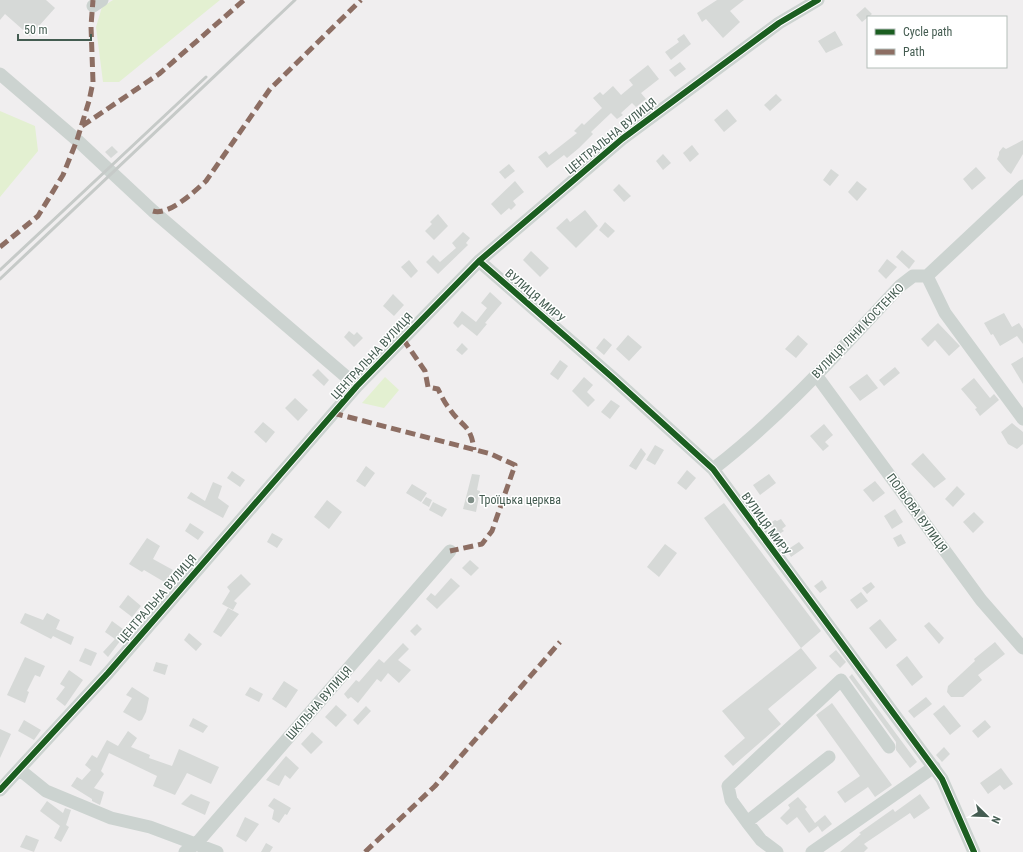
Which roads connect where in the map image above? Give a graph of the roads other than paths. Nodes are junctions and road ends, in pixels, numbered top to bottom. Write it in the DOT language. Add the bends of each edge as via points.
graph roads {
  1 [pos="818,0"];
  2 [pos="0,74"];
  3 [pos="1023,186"];
  4 [pos="479,262"];
  5 [pos="927,276"];
  6 [pos="816,375"];
  7 [pos="357,386"];
  8 [pos="1023,419"];
  9 [pos="713,470"];
  10 [pos="450,551"];
  11 [pos="1023,648"];
  12 [pos="889,747"];
  13 [pos="829,757"];
  14 [pos="934,767"];
  15 [pos="20,770"];
  16 [pos="0,790"];
  17 [pos="746,822"];
  18 [pos="196,844"];
  19 [pos="185,852"];
  20 [pos="217,852"];
  21 [pos="777,852"];
  22 [pos="812,852"];
  23 [pos="974,852"];
  1 -- 4 [label="street, ЦЕНТРАЛЬНА ВУЛИЦЯ" via="779,23 622,139"];
  2 -- 7 [label="street" via="77,140 153,211"];
  3 -- 5 [label="street"];
  4 -- 7 [label="street, ЦЕНТРАЛЬНА ВУЛИЦЯ"];
  4 -- 9 [label="street, ВУЛИЦЯ МИРУ" via="613,378"];
  5 -- 6 [label="street, ВУЛИЦЯ ЛІНИ КОСТЕНКО" via="913,276 900,286"];
  5 -- 8 [label="street" via="945,313"];
  6 -- 9 [label="street, ВУЛИЦЯ ЛІНИ КОСТЕНКО" via="784,409"];
  6 -- 11 [label="street, ПОЛЬОВА ВУЛИЦЯ" via="981,600"];
  7 -- 15 [label="street, ЦЕНТРАЛЬНА ВУЛИЦЯ" via="108,673"];
  9 -- 14 [label="street, ВУЛИЦЯ МИРУ"];
  10 -- 18 [label="street, ШКІЛЬНА ВУЛИЦЯ"];
  12 -- 17 [label="street" via="841,680 728,786 731,800"];
  13 -- 17 [label="street"];
  14 -- 22 [label="street"];
  14 -- 23 [label="street, ВУЛИЦЯ МИРУ" via="942,778"];
  15 -- 16 [label="street, ЦЕНТРАЛЬНА ВУЛИЦЯ"];
  15 -- 18 [label="street" via="46,791 111,818 150,826"];
  17 -- 21 [label="street" via="761,840"];
  18 -- 19 [label="street, ШКІЛЬНА ВУЛИЦЯ"];
  18 -- 20 [label="street"];
}
